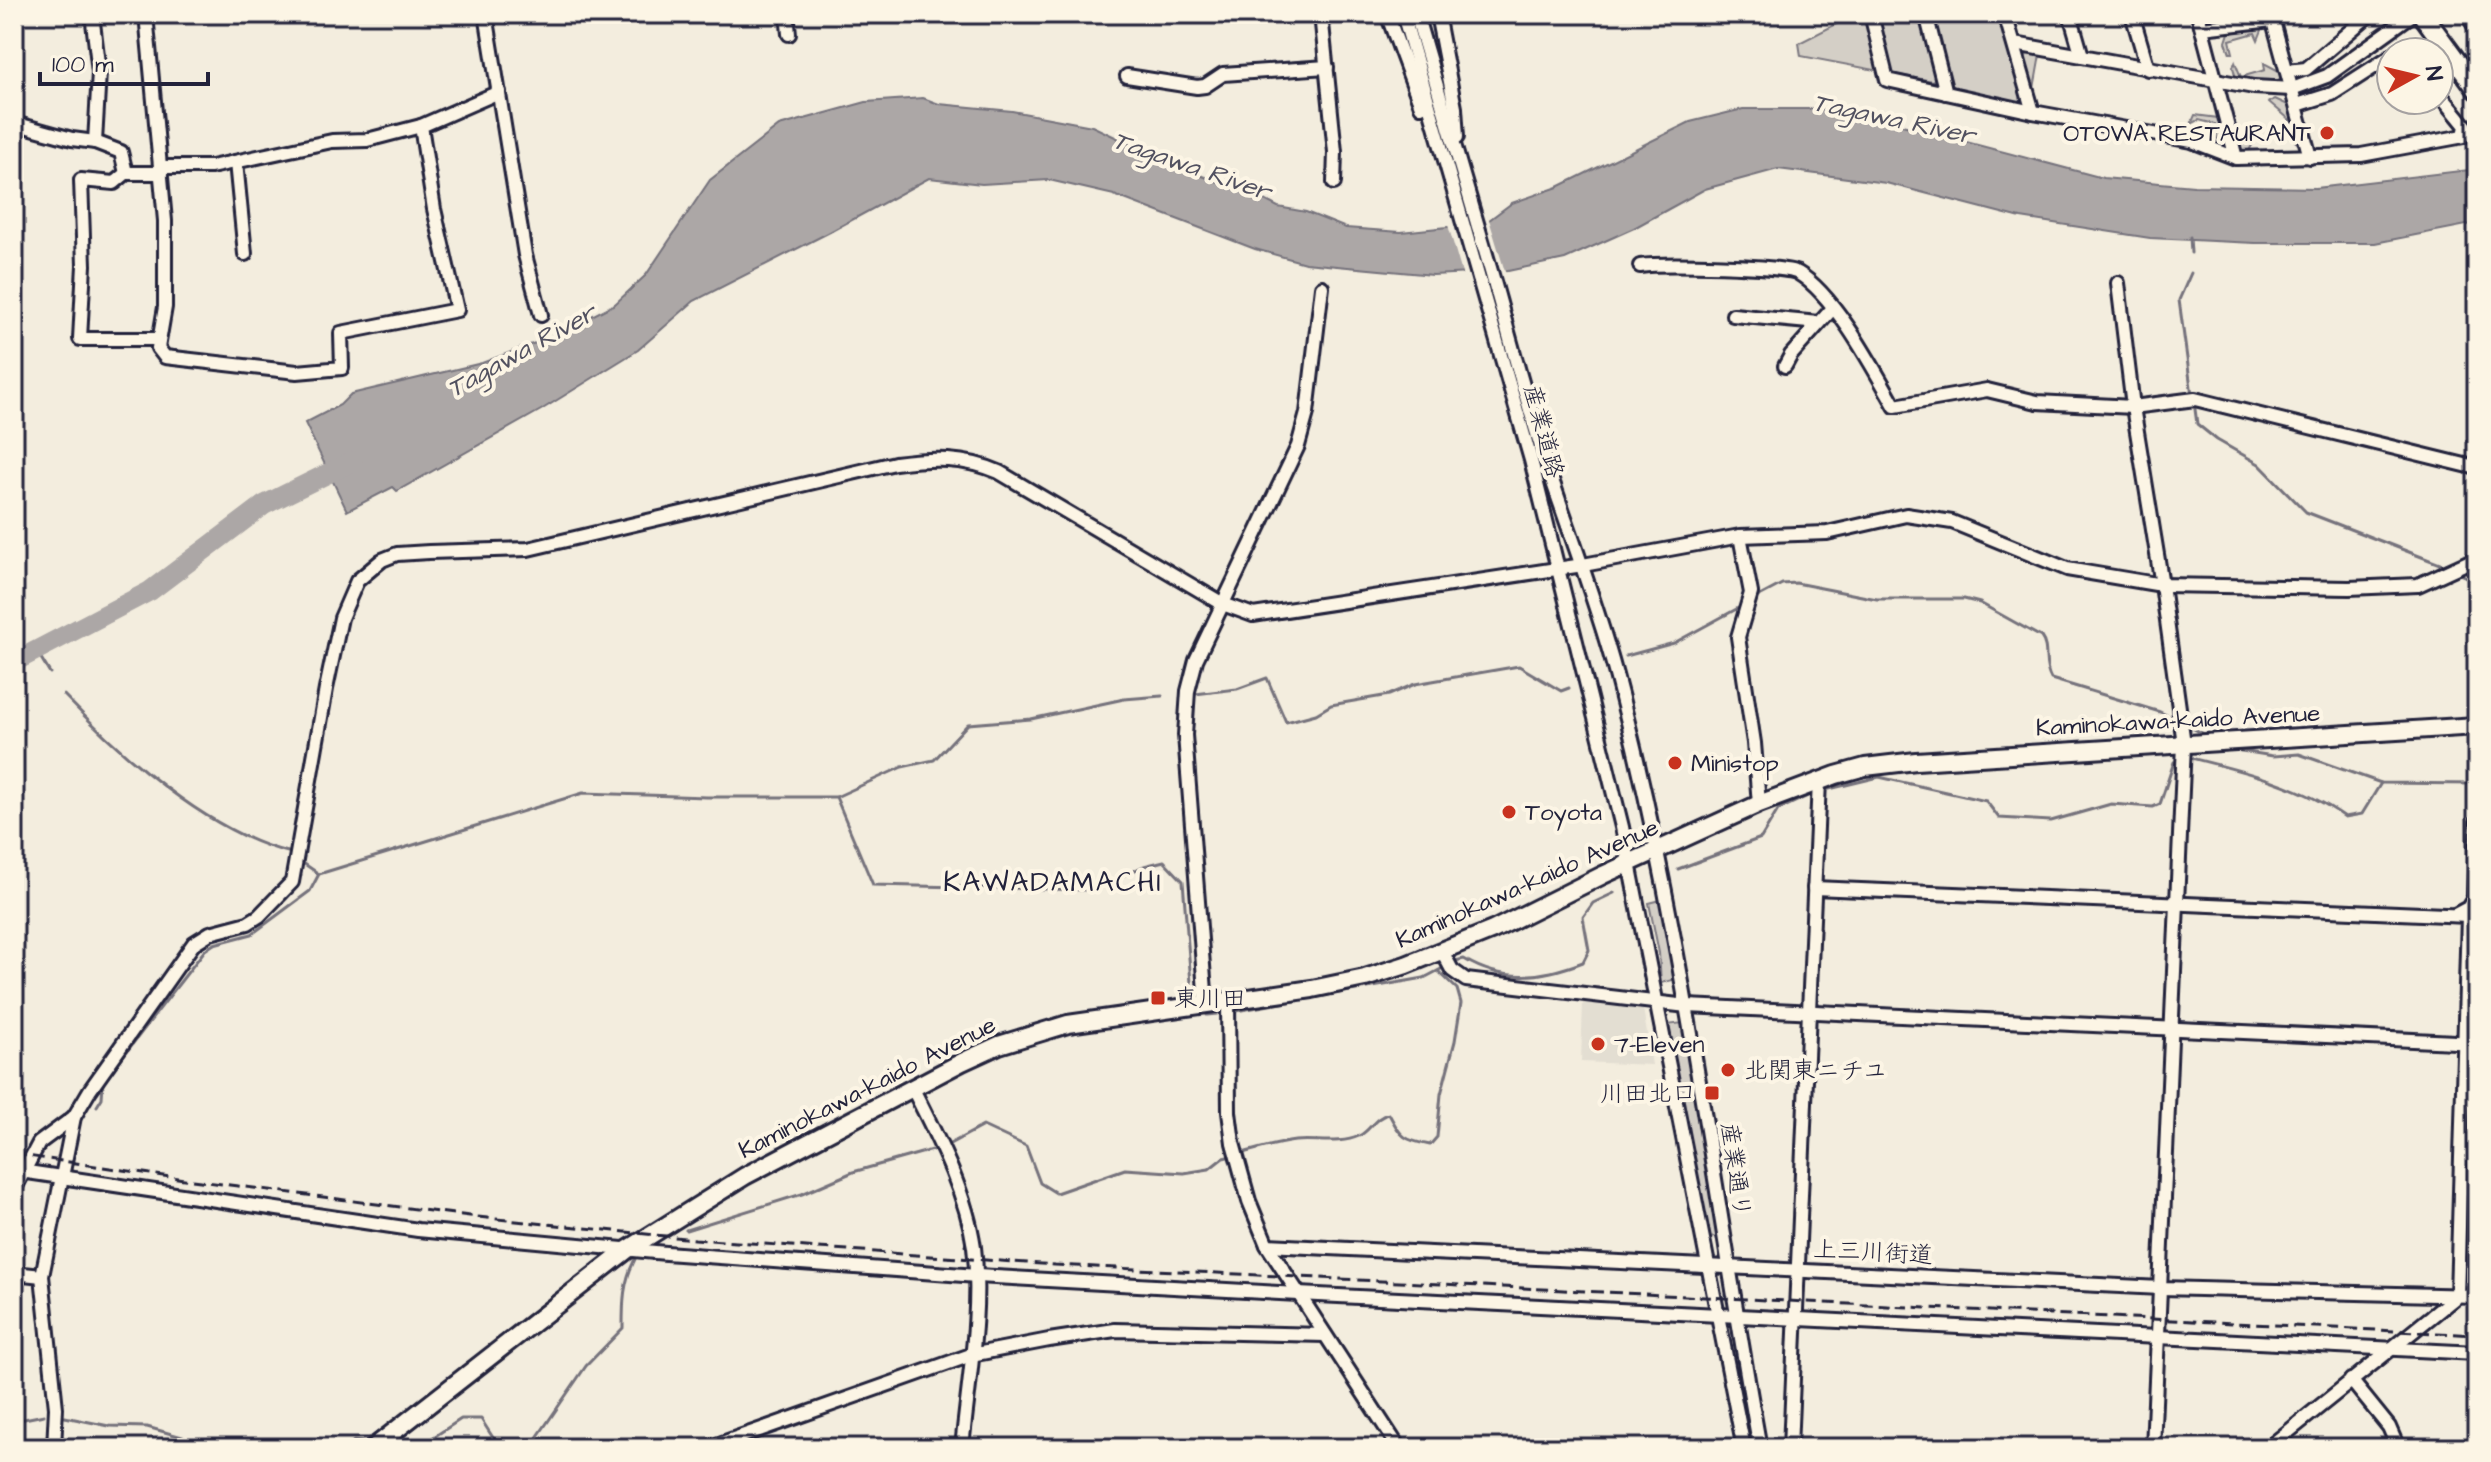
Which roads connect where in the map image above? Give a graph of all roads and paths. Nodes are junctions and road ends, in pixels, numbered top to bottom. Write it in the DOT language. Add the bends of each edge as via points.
graph roads {
  1 [pos="92,14"];
  2 [pos="146,14"];
  3 [pos="486,14"];
  4 [pos="787,14"];
  5 [pos="1321,14"];
  6 [pos="1387,14"];
  7 [pos="1403,14"];
  8 [pos="1416,14"];
  9 [pos="1437,14"];
  10 [pos="1871,14"];
  11 [pos="1926,14"];
  12 [pos="2005,14"];
  13 [pos="2070,14"];
  14 [pos="2132,14"];
  15 [pos="2198,14"];
  16 [pos="2370,14"];
  17 [pos="2413,14"];
  18 [pos="2422,14"];
  19 [pos="2467,14"];
  20 [pos="2274,16"];
  21 [pos="2202,28"];
  22 [pos="2477,30"];
  23 [pos="789,34"];
  24 [pos="2015,44"];
  25 [pos="2082,56"];
  26 [pos="2375,66"];
  27 [pos="1327,67"];
  28 [pos="2148,69"];
  29 [pos="2287,71"];
  30 [pos="1127,76"];
  31 [pos="2214,81"];
  32 [pos="2292,89"];
  33 [pos="2477,89"];
  34 [pos="499,92"];
  35 [pos="1946,93"];
  36 [pos="2297,105"];
  37 [pos="2033,112"];
  38 [pos="2455,113"];
  39 [pos="14,123"];
  40 [pos="421,126"];
  41 [pos="95,142"];
  42 [pos="2310,157"];
  43 [pos="2236,158"];
  44 [pos="236,162"];
  45 [pos="1452,162"];
  46 [pos="160,170"];
  47 [pos="126,173"];
  48 [pos="1334,183"];
  49 [pos="245,254"];
  50 [pos="1640,266"];
  51 [pos="2118,283"];
  52 [pos="1322,287"];
  53 [pos="1833,308"];
  54 [pos="541,315"];
  55 [pos="1733,315"];
  56 [pos="1819,323"];
  57 [pos="158,339"];
  58 [pos="1785,366"];
  59 [pos="2133,407"];
  60 [pos="2477,468"];
  61 [pos="1740,536"];
  62 [pos="2477,558"];
  63 [pos="1583,565"];
  64 [pos="1557,569"];
  65 [pos="2162,585"];
  66 [pos="1223,604"];
  67 [pos="2477,726"];
  68 [pos="2184,744"];
  69 [pos="1819,781"];
  70 [pos="1759,804"];
  71 [pos="2477,821"];
  72 [pos="1657,851"];
  73 [pos="1629,863"];
  74 [pos="1814,888"];
  75 [pos="2177,904"];
  76 [pos="2455,915"];
  77 [pos="1442,951"];
  78 [pos="1228,1001"];
  79 [pos="1656,1003"];
  80 [pos="1206,1004"];
  81 [pos="1687,1006"];
  82 [pos="1809,1011"];
  83 [pos="2172,1029"];
  84 [pos="2471,1043"];
  85 [pos="912,1087"];
  86 [pos="74,1117"];
  87 [pos="19,1170"];
  88 [pos="62,1177"];
  89 [pos="14,1190"];
  90 [pos="1267,1245"];
  91 [pos="627,1250"];
  92 [pos="1709,1266"];
  93 [pos="1727,1267"];
  94 [pos="1797,1270"];
  95 [pos="14,1273"];
  96 [pos="42,1276"];
  97 [pos="977,1276"];
  98 [pos="2161,1288"];
  99 [pos="1298,1294"];
  100 [pos="2457,1296"];
  101 [pos="2477,1296"];
  102 [pos="1719,1315"];
  103 [pos="1736,1315"];
  104 [pos="1795,1317"];
  105 [pos="1325,1335"];
  106 [pos="2158,1336"];
  107 [pos="2391,1348"];
  108 [pos="2477,1353"];
  109 [pos="971,1355"];
  110 [pos="2351,1380"];
  111 [pos="54,1448"];
  112 [pos="373,1448"];
  113 [pos="708,1448"];
  114 [pos="962,1448"];
  115 [pos="1399,1448"];
  116 [pos="1744,1448"];
  117 [pos="1760,1448"];
  118 [pos="1790,1448"];
  119 [pos="2153,1448"];
  120 [pos="2268,1448"];
  121 [pos="2398,1448"];
  1 -- 41 [label="street" via="99,72"];
  2 -- 46 [label="street"];
  3 -- 34 [label="street"];
  4 -- 23 [label="street"];
  5 -- 27 [label="street"];
  6 -- 45 [label="street"];
  7 -- 45 [label="street, 産業道路"];
  8 -- 45 [label="street, 産業道路"];
  9 -- 45 [label="street" via="1455,108"];
  10 -- 35 [label="street" via="1887,80"];
  11 -- 35 [label="street"];
  12 -- 24 [label="street"];
  13 -- 25 [label="street"];
  14 -- 28 [label="street"];
  15 -- 21 [label="street"];
  16 -- 29 [label="street" via="2306,69"];
  17 -- 32 [label="street" via="2327,76"];
  18 -- 33 [label="highway"];
  19 -- 22 [label="street"];
  20 -- 21 [label="street"];
  20 -- 29 [label="street"];
  21 -- 31 [label="street"];
  24 -- 25 [label="street"];
  24 -- 37 [label="street"];
  25 -- 28 [label="street"];
  26 -- 36 [label="street" via="2332,94"];
  27 -- 30 [label="street" via="1223,74 1197,87"];
  27 -- 48 [label="street"];
  28 -- 31 [label="street"];
  29 -- 32 [label="street"];
  31 -- 32 [label="street"];
  31 -- 43 [label="street"];
  32 -- 36 [label="street"];
  34 -- 40 [label="street"];
  34 -- 54 [label="street" via="525,255"];
  35 -- 37 [label="street"];
  36 -- 42 [label="street"];
  37 -- 43 [label="street" via="2192,141"];
  38 -- 42 [label="street" via="2466,126 2464,136 2361,155"];
  39 -- 41 [label="street"];
  40 -- 44 [label="street"];
  40 -- 57 [label="street" via="457,310 341,333 342,368 297,372 165,357"];
  41 -- 47 [label="street" via="121,152"];
  42 -- 43 [label="street"];
  44 -- 46 [label="street"];
  44 -- 49 [label="street"];
  45 -- 63 [label="street, 産業道路" via="1467,188 1544,456"];
  45 -- 64 [label="street, 産業道路" via="1453,190"];
  46 -- 47 [label="street"];
  46 -- 57 [label="street" via="165,307"];
  47 -- 57 [label="street" via="114,183 81,180 80,339"];
  50 -- 53 [label="street" via="1682,263 1797,272"];
  51 -- 59 [label="street"];
  52 -- 66 [label="street" via="1298,446"];
  53 -- 56 [label="street"];
  53 -- 59 [label="street" via="1865,351 1895,406 1987,390 2037,402"];
  55 -- 56 [label="street"];
  56 -- 58 [label="street"];
  59 -- 60 [label="street" via="2195,399"];
  59 -- 65 [label="street"];
  61 -- 63 [label="street"];
  61 -- 65 [label="street" via="1827,533 1906,515 1952,522 2067,569"];
  61 -- 70 [label="street" via="1751,593 1738,637"];
  62 -- 65 [label="street" via="2418,585"];
  63 -- 64 [label="street"];
  63 -- 72 [label="street, 産業道路" via="1616,674"];
  64 -- 66 [label="street" via="1253,615"];
  64 -- 73 [label="street, 産業道路"];
  65 -- 68 [label="street"];
  66 -- 80 [label="street" via="1196,660 1186,722"];
  66 -- 86 [label="street" via="1007,476 947,458 895,463 528,549 407,553 382,560 357,581 341,618 292,882 248,923 194,943"];
  67 -- 68 [label="main road, Kaminokawa-kaido Avenue"];
  68 -- 69 [label="main road, Kaminokawa-kaido Avenue" via="1897,762"];
  68 -- 75 [label="street"];
  69 -- 70 [label="main road, Kaminokawa-kaido Avenue"];
  69 -- 74 [label="street"];
  70 -- 72 [label="main road, Kaminokawa-kaido Avenue"];
  71 -- 76 [label="street" via="2474,898"];
  72 -- 73 [label="main road, Kaminokawa-kaido Avenue"];
  72 -- 81 [label="street, 産業通り"];
  73 -- 77 [label="main road, Kaminokawa-kaido Avenue"];
  73 -- 79 [label="street, 産業通り"];
  74 -- 75 [label="street"];
  74 -- 82 [label="street"];
  75 -- 76 [label="street"];
  75 -- 83 [label="street"];
  76 -- 84 [label="street" via="2468,916"];
  77 -- 78 [label="main road, Kaminokawa-kaido Avenue" via="1339,984"];
  77 -- 79 [label="street" via="1452,970 1466,980"];
  78 -- 80 [label="main road, Kaminokawa-kaido Avenue"];
  78 -- 90 [label="street" via="1233,1143"];
  79 -- 81 [label="street"];
  79 -- 92 [label="street, 産業通り"];
  80 -- 85 [label="main road, Kaminokawa-kaido Avenue" via="1055,1027 981,1053"];
  81 -- 82 [label="street"];
  81 -- 93 [label="street, 産業通り"];
  82 -- 83 [label="street"];
  82 -- 94 [label="street"];
  83 -- 84 [label="street"];
  83 -- 98 [label="street"];
  84 -- 100 [label="street"];
  85 -- 91 [label="main road, Kaminokawa-kaido Avenue" via="745,1176"];
  85 -- 97 [label="street" via="956,1183"];
  86 -- 87 [label="street" via="39,1143"];
  86 -- 88 [label="street"];
  87 -- 88 [label="street"];
  87 -- 89 [label="street"];
  88 -- 91 [label="street" via="418,1230"];
  88 -- 96 [label="street"];
  90 -- 92 [label="street, 上三川街道"];
  90 -- 99 [label="street"];
  91 -- 97 [label="street"];
  91 -- 112 [label="main road, Kaminokawa-kaido Avenue"];
  92 -- 93 [label="street, 上三川街道"];
  92 -- 102 [label="street, 産業通り"];
  93 -- 94 [label="street, 上三川街道"];
  93 -- 103 [label="street, 産業通り"];
  94 -- 98 [label="street, 上三川街道"];
  94 -- 104 [label="street"];
  95 -- 96 [label="street"];
  96 -- 111 [label="street" via="56,1408"];
  97 -- 99 [label="street"];
  97 -- 109 [label="street"];
  98 -- 100 [label="street, 上三川街道"];
  98 -- 106 [label="street"];
  99 -- 102 [label="street"];
  99 -- 105 [label="street"];
  100 -- 101 [label="street, 上三川街道"];
  100 -- 107 [label="street"];
  102 -- 103 [label="street"];
  102 -- 116 [label="street, 産業通り"];
  103 -- 104 [label="street"];
  103 -- 117 [label="street, 産業通り"];
  104 -- 106 [label="street"];
  104 -- 118 [label="street"];
  105 -- 109 [label="street" via="1115,1330"];
  105 -- 115 [label="street"];
  106 -- 107 [label="street"];
  106 -- 119 [label="street"];
  107 -- 108 [label="street"];
  107 -- 110 [label="street"];
  109 -- 113 [label="street"];
  109 -- 114 [label="street"];
  110 -- 120 [label="street"];
  110 -- 121 [label="street" via="2389,1427"];
}
